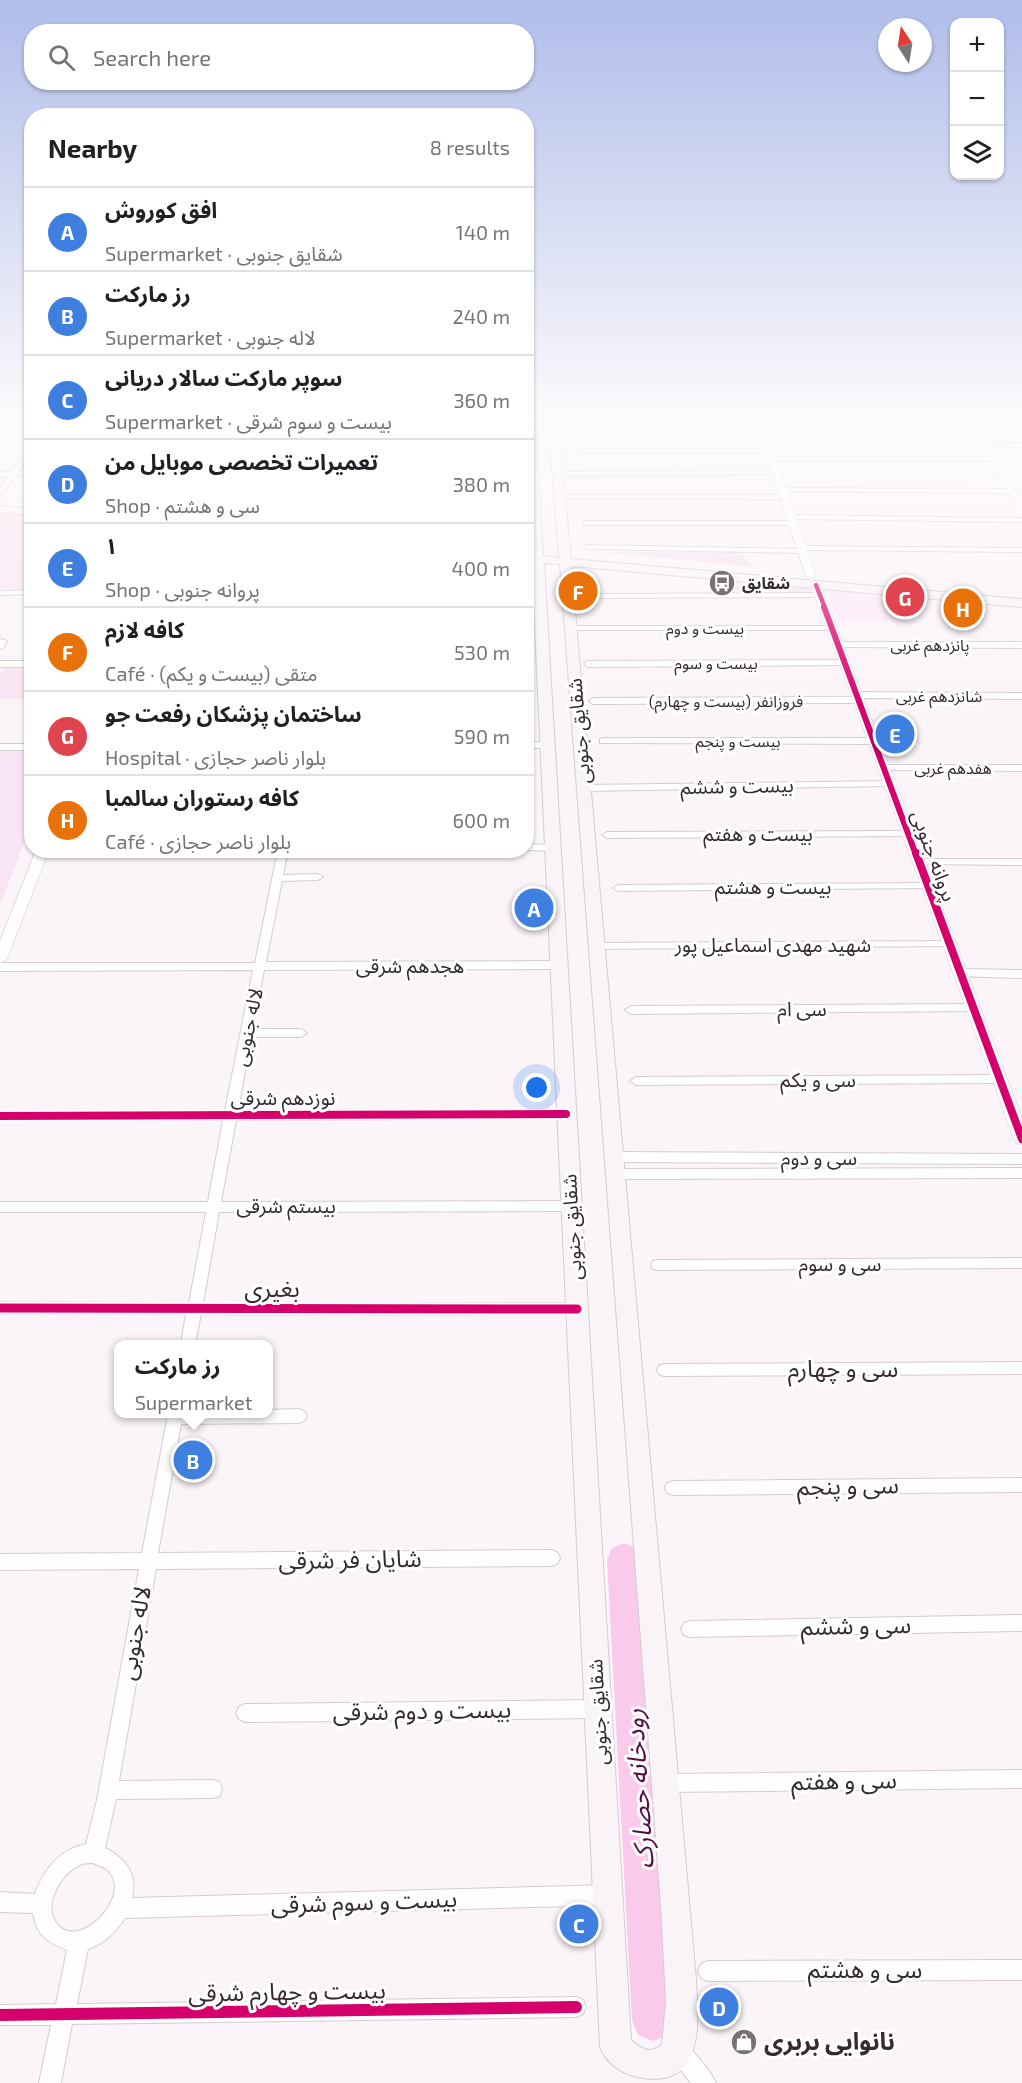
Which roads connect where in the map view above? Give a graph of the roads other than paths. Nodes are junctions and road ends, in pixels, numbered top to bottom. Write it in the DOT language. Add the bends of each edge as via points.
graph roads {
  1 [pos="560,512"];
  2 [pos="790,512"];
  3 [pos="792,520"];
  4 [pos="1022,520"];
  5 [pos="586,523"];
  6 [pos="588,547"];
  7 [pos="802,550"];
  8 [pos="1022,550"];
  9 [pos="534,554"];
  10 [pos="564,558"];
  11 [pos="636,569"];
  12 [pos="578,583"];
  13 [pos="815,586"];
  14 [pos="0,592"];
  15 [pos="24,592"];
  16 [pos="1022,594"];
  17 [pos="1022,603"];
  18 [pos="579,628"];
  19 [pos="831,628"];
  20 [pos="838,645"];
  21 [pos="1022,645"];
  22 [pos="534,650"];
  23 [pos="845,663"];
  24 [pos="0,664"];
  25 [pos="24,664"];
  26 [pos="588,664"];
  27 [pos="1022,696"];
  28 [pos="858,698"];
  29 [pos="593,701"];
  30 [pos="603,741"];
  31 [pos="874,741"];
  32 [pos="537,746"];
  33 [pos="0,747"];
  34 [pos="24,747"];
  35 [pos="884,768"];
  36 [pos="1022,768"];
  37 [pos="890,784"];
  38 [pos="583,788"];
  39 [pos="908,834"];
  40 [pos="607,835"];
  41 [pos="534,847"];
  42 [pos="552,848"];
  43 [pos="40,858"];
  44 [pos="282,858"];
  45 [pos="919,862"];
  46 [pos="1022,862"];
  47 [pos="318,877"];
  48 [pos="278,878"];
  49 [pos="928,886"];
  50 [pos="618,888"];
  51 [pos="950,944"];
  52 [pos="597,946"];
  53 [pos="0,959"];
  54 [pos="558,965"];
  55 [pos="261,966"];
  56 [pos="0,967"];
  57 [pos="960,973"];
  58 [pos="1022,974"];
  59 [pos="973,1008"];
  60 [pos="631,1010"];
  61 [pos="246,1033"];
  62 [pos="301,1033"];
  63 [pos="1000,1079"];
  64 [pos="636,1081"];
  65 [pos="566,1114"];
  66 [pos="230,1115"];
  67 [pos="0,1116"];
  68 [pos="1021,1134"];
  69 [pos="768,1158"];
  70 [pos="1022,1159"];
  71 [pos="624,1165"];
  72 [pos="771,1173"];
  73 [pos="1022,1173"];
  74 [pos="571,1206"];
  75 [pos="0,1207"];
  76 [pos="213,1207"];
  77 [pos="1022,1263"];
  78 [pos="658,1265"];
  79 [pos="0,1308"];
  80 [pos="195,1308"];
  81 [pos="577,1309"];
  82 [pos="189,1340"];
  83 [pos="1022,1368"];
  84 [pos="664,1370"];
  85 [pos="273,1416"];
  86 [pos="299,1416"];
  87 [pos="174,1418"];
  88 [pos="1022,1485"];
  89 [pos="673,1488"];
  90 [pos="552,1558"];
  91 [pos="0,1562"];
  92 [pos="148,1562"];
  93 [pos="1022,1623"];
  94 [pos="690,1629"];
  95 [pos="598,1709"];
  96 [pos="245,1713"];
  97 [pos="1022,1779"];
  98 [pos="666,1783"];
  99 [pos="108,1790"];
  100 [pos="213,1790"];
  101 [pos="94,1853"];
  102 [pos="608,1895"];
  103 [pos="0,1902"];
  104 [pos="42,1904"];
  105 [pos="120,1908"];
  106 [pos="79,1941"];
  107 [pos="1022,1970"];
  108 [pos="708,1971"];
  109 [pos="576,2007"];
  110 [pos="0,2015"];
  111 [pos="64,2015"];
  112 [pos="679,2035"];
  113 [pos="50,2083"];
  114 [pos="705,2083"];
  1 -- 10 [label="main road, شقایق جنوبی"];
  2 -- 3 [label="street, پروانه جنوبی"];
  3 -- 4 [label="street"];
  3 -- 5 [label="street"];
  3 -- 7 [label="street, پروانه جنوبی"];
  6 -- 7 [label="street"];
  7 -- 8 [label="street"];
  7 -- 13 [label="street, پروانه جنوبی"];
  9 -- 10 [label="main road"];
  10 -- 11 [label="main road"];
  10 -- 12 [label="main road, شقایق جنوبی"];
  10 -- 13 [label="main road"];
  11 -- 12 [label="main road" via="598,571"];
  11 -- 13 [label="main road"];
  12 -- 13 [label="street"];
  12 -- 38 [label="main road, شقایق جنوبی"];
  13 -- 16 [label="main road"];
  13 -- 17 [label="main road"];
  13 -- 19 [label="street, پروانه جنوبی"];
  14 -- 15 [label="street"];
  18 -- 19 [label="street, بیست و دوم"];
  19 -- 20 [label="street, پروانه جنوبی"];
  20 -- 21 [label="street, پانزدهم غربی"];
  20 -- 23 [label="street, پروانه جنوبی"];
  22 -- 32 [label="main road, شقایق جنوبی"];
  23 -- 26 [label="street, بیست و سوم"];
  23 -- 28 [label="street, پروانه جنوبی"];
  24 -- 25 [label="street"];
  27 -- 28 [label="street, شانزدهم غربی"];
  28 -- 29 [label="street, فروزانفر (بیست و چهارم)"];
  28 -- 31 [label="street, پروانه جنوبی"];
  30 -- 31 [label="street, بیست و پنجم"];
  31 -- 35 [label="street, پروانه جنوبی"];
  32 -- 42 [label="main road, شقایق جنوبی"];
  33 -- 34 [label="street"];
  35 -- 36 [label="street, هفدهم غربی"];
  35 -- 37 [label="street, پروانه جنوبی"];
  37 -- 38 [label="street, بیست و ششم"];
  37 -- 39 [label="street, پروانه جنوبی"];
  38 -- 52 [label="main road, شقایق جنوبی"];
  39 -- 40 [label="street, بیست و هفتم"];
  39 -- 45 [label="street, پروانه جنوبی"];
  41 -- 42 [label="street"];
  42 -- 54 [label="main road, شقایق جنوبی"];
  43 -- 53 [label="street"];
  44 -- 48 [label="street, لاله جنوبی"];
  45 -- 46 [label="street"];
  45 -- 49 [label="street, پروانه جنوبی"];
  47 -- 48 [label="street"];
  48 -- 55 [label="street, لاله جنوبی"];
  49 -- 50 [label="street, بیست و هشتم"];
  49 -- 51 [label="street, پروانه جنوبی"];
  51 -- 52 [label="street, شهید مهدی اسماعیل پور"];
  51 -- 57 [label="street, پروانه جنوبی"];
  52 -- 71 [label="main road, شقایق جنوبی"];
  54 -- 55 [label="street, هجدهم شرقی"];
  54 -- 65 [label="main road, شقایق جنوبی"];
  55 -- 56 [label="street, هجدهم شرقی"];
  55 -- 61 [label="street, لاله جنوبی"];
  57 -- 58 [label="street"];
  57 -- 59 [label="street, پروانه جنوبی"];
  59 -- 60 [label="street, سی ام"];
  59 -- 63 [label="street, پروانه جنوبی"];
  61 -- 62 [label="street"];
  61 -- 66 [label="street, لاله جنوبی"];
  63 -- 64 [label="street, سی و یکم"];
  63 -- 68 [label="street, پروانه جنوبی"];
  65 -- 66 [label="street, نوزدهم شرقی"];
  65 -- 74 [label="main road, شقایق جنوبی"];
  66 -- 67 [label="street, نوزدهم شرقی"];
  66 -- 76 [label="street, لاله جنوبی"];
  69 -- 70 [label="street, سی و دوم"];
  69 -- 71 [label="street, سی و دوم"];
  69 -- 72 [label="street"];
  71 -- 72 [label="street, سی و دوم"];
  71 -- 98 [label="main road, شقایق جنوبی"];
  72 -- 73 [label="street, سی و دوم"];
  74 -- 76 [label="street, بیستم شرقی"];
  74 -- 81 [label="main road, شقایق جنوبی"];
  75 -- 76 [label="street, بیستم شرقی"];
  76 -- 80 [label="street, لاله جنوبی"];
  77 -- 78 [label="street, سی و سوم"];
  79 -- 80 [label="street, بغیری"];
  80 -- 81 [label="street, بغیری"];
  80 -- 82 [label="street, لاله جنوبی"];
  81 -- 95 [label="main road, شقایق جنوبی"];
  83 -- 84 [label="street, سی و چهارم"];
  85 -- 86 [label="street"];
  87 -- 92 [label="street, لاله جنوبی"];
  88 -- 89 [label="street, سی و پنجم"];
  90 -- 92 [label="street, شایان فر شرقی"];
  91 -- 92 [label="street, شایان فر شرقی"];
  92 -- 99 [label="street, لاله جنوبی"];
  93 -- 94 [label="street, سی و ششم"];
  95 -- 96 [label="street, بیست و دوم شرقی"];
  95 -- 102 [label="main road, شقایق جنوبی"];
  97 -- 98 [label="street, سی و هفتم"];
  98 -- 112 [label="main road, شقایق جنوبی" via="676,1906"];
  99 -- 100 [label="street"];
  99 -- 101 [label="street, لاله جنوبی"];
  101 -- 104 [label="street" via="70,1859 59,1867 50,1878"];
  101 -- 105 [label="street" via="114,1862 121,1871 124,1882"];
  102 -- 105 [label="street, بیست و سوم شرقی"];
  102 -- 112 [label="main road, شقایق جنوبی" via="616,2047 633,2062 653,2067 667,2062"];
  103 -- 104 [label="street"];
  104 -- 106 [label="street" via="48,1928 56,1936"];
  105 -- 106 [label="street" via="103,1931"];
  106 -- 111 [label="street"];
  107 -- 108 [label="street, سی و هشتم"];
  109 -- 111 [label="street, بیست و چهارم شرقی"];
  110 -- 111 [label="street, بیست و چهارم شرقی"];
  111 -- 113 [label="street"];
  112 -- 114 [label="street"];
}
